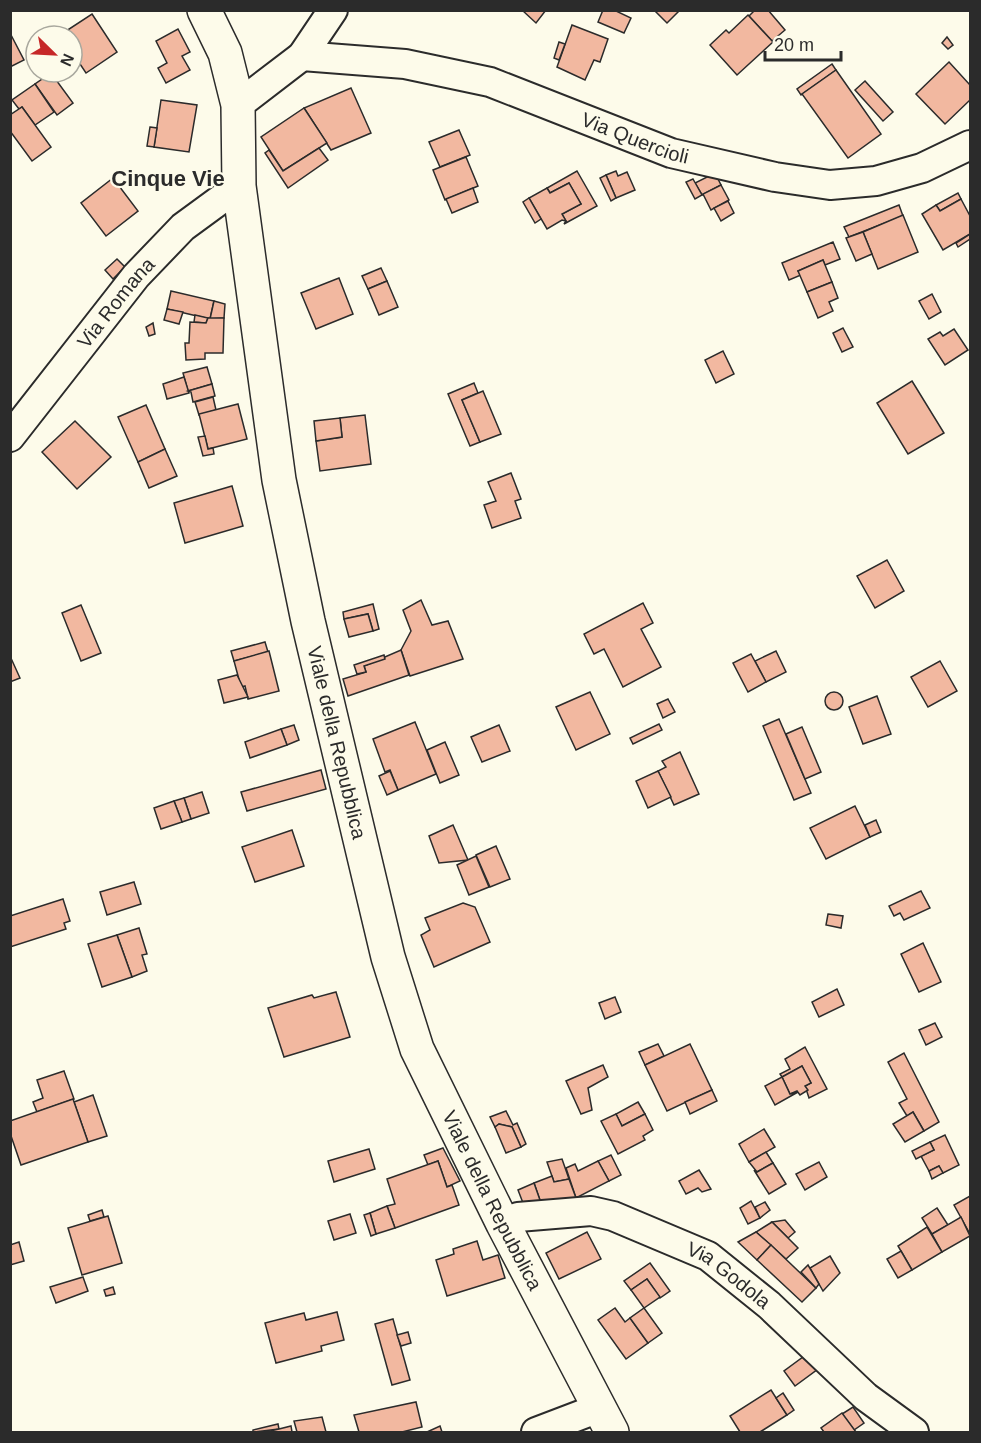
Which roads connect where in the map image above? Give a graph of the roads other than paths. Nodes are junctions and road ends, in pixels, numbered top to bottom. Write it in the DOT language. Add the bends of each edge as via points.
graph roads {
  1 [pos="204,10"];
  2 [pos="333,10"];
  3 [pos="302,56"];
  4 [pos="238,105"];
  5 [pos="970,146"];
  6 [pos="239,186"];
  7 [pos="10,437"];
  8 [pos="503,1224"];
  9 [pos="606,1420"];
  10 [pos="536,1432"];
  11 [pos="914,1432"];
  1 -- 4 [label="main road, Viale della Repubblica" via="225,53"];
  2 -- 3 [label="street"];
  3 -- 4 [label="street"];
  3 -- 5 [label="street, Via Quercioli" via="405,64 490,82 671,153 775,177 830,185 876,181"];
  4 -- 6 [label="main road, Viale della Repubblica"];
  6 -- 7 [label="street, Via Romana" via="183,227 136,276"];
  6 -- 8 [label="main road, Viale della Repubblica" via="279,480 382,936 417,1049"];
  8 -- 9 [label="main road, Viale della Repubblica"];
  8 -- 11 [label="street, Via Godola" via="518,1217 591,1211 613,1216 708,1256 769,1305 866,1397"];
  9 -- 10 [label="street"];
}
